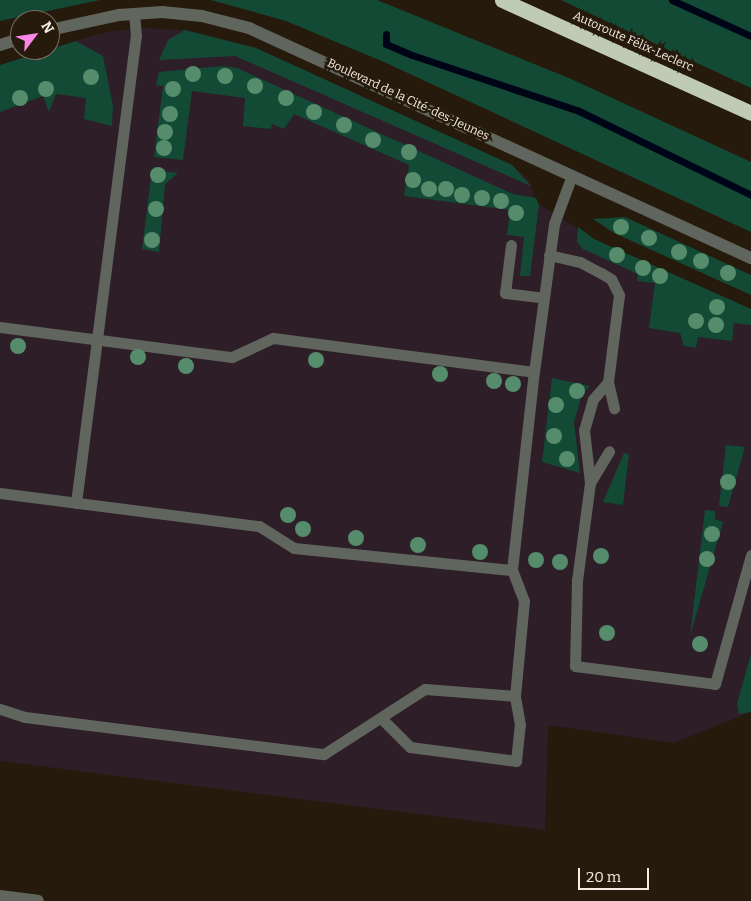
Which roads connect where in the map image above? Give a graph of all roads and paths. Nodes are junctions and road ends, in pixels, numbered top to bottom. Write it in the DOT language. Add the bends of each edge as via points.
graph roads {
  1 [pos="502,0"];
  2 [pos="134,13"];
  3 [pos="60,28"];
  4 [pos="751,113"];
  5 [pos="572,175"];
  6 [pos="510,245"];
  7 [pos="549,255"];
  8 [pos="751,258"];
  9 [pos="543,298"];
  10 [pos="0,327"];
  11 [pos="98,339"];
  12 [pos="534,372"];
  13 [pos="608,382"];
  14 [pos="614,408"];
  15 [pos="609,451"];
  16 [pos="590,483"];
  17 [pos="0,493"];
  18 [pos="76,502"];
  19 [pos="751,555"];
  20 [pos="512,570"];
  21 [pos="515,696"];
  22 [pos="0,709"];
  23 [pos="381,718"];
  24 [pos="0,896"];
  25 [pos="38,901"];
  1 -- 4 [label="highway, Autoroute Félix-Leclerc"];
  2 -- 3 [label="street, Boulevard de la Cité-des-Jeunes"];
  2 -- 5 [label="street, Boulevard de la Cité-des-Jeunes" via="181,13 250,28"];
  2 -- 11 [label="lane" via="136,36"];
  5 -- 7 [label="lane"];
  5 -- 8 [label="street, Boulevard de la Cité-des-Jeunes"];
  6 -- 9 [label="lane" via="505,293"];
  7 -- 9 [label="lane"];
  7 -- 13 [label="lane" via="580,262 617,287"];
  9 -- 12 [label="lane"];
  10 -- 11 [label="lane"];
  11 -- 12 [label="lane" via="232,357 273,338"];
  11 -- 18 [label="lane"];
  12 -- 20 [label="lane"];
  13 -- 14 [label="lane"];
  13 -- 16 [label="lane" via="587,411 584,449"];
  15 -- 16 [label="lane"];
  16 -- 19 [label="lane" via="577,580 575,666 715,684"];
  17 -- 18 [label="lane"];
  18 -- 20 [label="lane" via="259,526 294,548"];
  20 -- 21 [label="lane" via="524,601"];
  21 -- 23 [label="lane" via="435,687"];
  21 -- 23 [label="lane" via="520,725 516,761 410,747"];
  22 -- 23 [label="lane" via="25,717 313,756 324,754"];
  24 -- 25 [label="street"];
}
